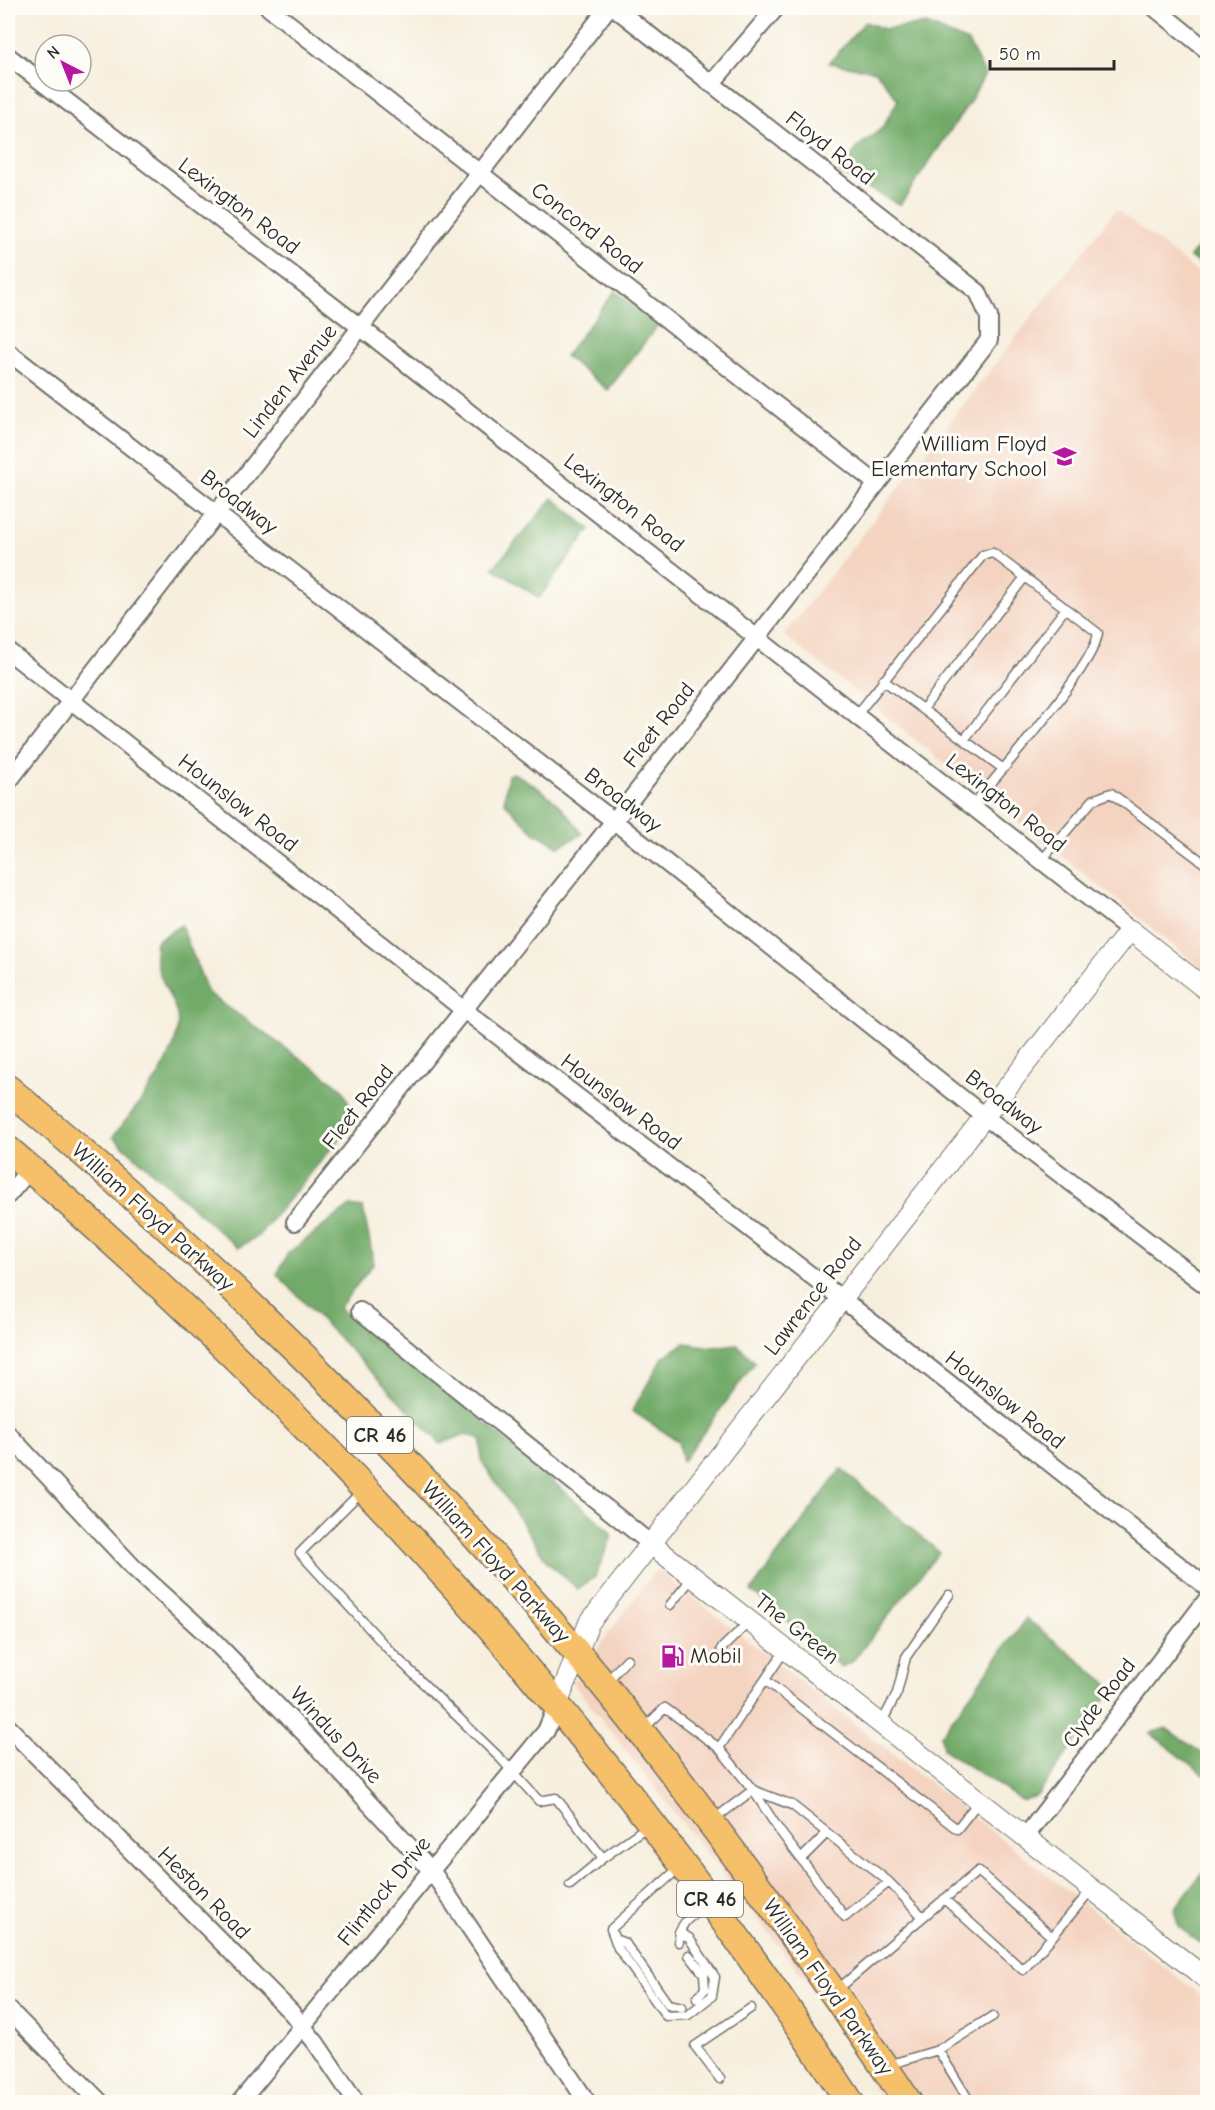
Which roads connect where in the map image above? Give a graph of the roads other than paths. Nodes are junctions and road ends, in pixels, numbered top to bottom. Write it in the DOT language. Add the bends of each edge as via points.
graph roads {
  1 [pos="269,8"];
  2 [pos="608,8"];
  3 [pos="615,8"];
  4 [pos="776,8"];
  5 [pos="1155,8"];
  6 [pos="1208,51"];
  7 [pos="8,57"];
  8 [pos="711,84"];
  9 [pos="480,173"];
  10 [pos="360,327"];
  11 [pos="989,340"];
  12 [pos="8,352"];
  13 [pos="877,484"];
  14 [pos="217,513"];
  15 [pos="1025,577"];
  16 [pos="1066,608"];
  17 [pos="756,637"];
  18 [pos="8,651"];
  19 [pos="883,680"];
  20 [pos="71,700"];
  21 [pos="923,709"];
  22 [pos="856,716"];
  23 [pos="964,740"];
  24 [pos="1002,768"];
  25 [pos="8,782"];
  26 [pos="972,807"];
  27 [pos="614,821"];
  28 [pos="1041,861"];
  29 [pos="1208,866"];
  30 [pos="1130,930"];
  31 [pos="1208,991"];
  32 [pos="464,1010"];
  33 [pos="8,1089"];
  34 [pos="984,1116"];
  35 [pos="8,1150"];
  36 [pos="30,1169"];
  37 [pos="8,1195"];
  38 [pos="295,1222"];
  39 [pos="1208,1287"];
  40 [pos="841,1299"];
  41 [pos="360,1311"];
  42 [pos="8,1434"];
  43 [pos="366,1488"];
  44 [pos="651,1544"];
  45 [pos="693,1577"];
  46 [pos="1208,1588"];
  47 [pos="949,1595"];
  48 [pos="1208,1598"];
  49 [pos="670,1605"];
  50 [pos="749,1622"];
  51 [pos="722,1649"];
  52 [pos="785,1650"];
  53 [pos="577,1653"];
  54 [pos="627,1659"];
  55 [pos="765,1680"];
  56 [pos="603,1685"];
  57 [pos="557,1705"];
  58 [pos="880,1724"];
  59 [pos="8,1727"];
  60 [pos="640,1732"];
  61 [pos="719,1748"];
  62 [pos="513,1772"];
  63 [pos="753,1790"];
  64 [pos="979,1800"];
  65 [pos="710,1822"];
  66 [pos="653,1823"];
  67 [pos="827,1833"];
  68 [pos="1026,1836"];
  69 [pos="603,1858"];
  70 [pos="801,1859"];
  71 [pos="683,1863"];
  72 [pos="431,1870"];
  73 [pos="889,1882"];
  74 [pos="570,1885"];
  75 [pos="1091,1890"];
  76 [pos="944,1899"];
  77 [pos="713,1903"];
  78 [pos="923,1917"];
  79 [pos="1052,1937"];
  80 [pos="617,1940"];
  81 [pos="689,1955"];
  82 [pos="1208,1980"];
  83 [pos="834,1992"];
  84 [pos="697,1998"];
  85 [pos="682,2007"];
  86 [pos="751,2008"];
  87 [pos="8,2009"];
  88 [pos="993,2016"];
  89 [pos="303,2026"];
  90 [pos="938,2050"];
  91 [pos="884,2066"];
  92 [pos="720,2079"];
  93 [pos="100,2103"];
  94 [pos="240,2103"];
  95 [pos="356,2103"];
  96 [pos="587,2103"];
  97 [pos="850,2103"];
  98 [pos="908,2103"];
  99 [pos="970,2103"];
  1 -- 9 [label="street, Concord Road"];
  2 -- 9 [label="street, Linden Avenue"];
  3 -- 8 [label="street, Floyd Road"];
  4 -- 8 [label="street"];
  5 -- 6 [label="street"];
  7 -- 10 [label="street, Lexington Road"];
  8 -- 11 [label="street, Floyd Road" via="978,292 989,317"];
  9 -- 10 [label="street, Linden Avenue"];
  9 -- 13 [label="street, Concord Road"];
  10 -- 14 [label="street, Linden Avenue"];
  10 -- 17 [label="street, Lexington Road"];
  11 -- 13 [label="street, Fleet Road"];
  12 -- 14 [label="street, Broadway"];
  13 -- 17 [label="street, Fleet Road"];
  14 -- 20 [label="street, Linden Avenue"];
  14 -- 27 [label="street, Broadway"];
  15 -- 16 [label="lane"];
  15 -- 19 [label="lane" via="993,553 982,555"];
  15 -- 21 [label="lane"];
  16 -- 23 [label="lane"];
  16 -- 24 [label="lane" via="1098,633 1097,644 1080,672"];
  17 -- 22 [label="street, Lexington Road"];
  17 -- 27 [label="street, Fleet Road"];
  18 -- 20 [label="street, Hounslow Road"];
  19 -- 21 [label="lane"];
  19 -- 22 [label="lane"];
  20 -- 25 [label="street, Linden Avenue"];
  20 -- 32 [label="street, Hounslow Road"];
  21 -- 23 [label="lane"];
  22 -- 26 [label="street, Lexington Road"];
  23 -- 24 [label="lane"];
  24 -- 26 [label="lane"];
  26 -- 28 [label="street, Lexington Road"];
  27 -- 32 [label="street, Fleet Road"];
  27 -- 34 [label="street, Broadway"];
  28 -- 29 [label="lane" via="1092,800 1111,793"];
  28 -- 30 [label="street, Lexington Road"];
  30 -- 31 [label="street, Lexington Road"];
  30 -- 34 [label="street, Lawrence Road"];
  32 -- 38 [label="street, Fleet Road"];
  32 -- 40 [label="street, Hounslow Road"];
  33 -- 53 [label="highway, William Floyd Parkway / CR 46" via="285,1338 454,1513"];
  34 -- 39 [label="street, Broadway"];
  34 -- 40 [label="street, Lawrence Road"];
  35 -- 36 [label="highway, William Floyd Parkway / CR 46"];
  36 -- 37 [label="street"];
  36 -- 43 [label="highway, William Floyd Parkway / CR 46" via="176,1298"];
  40 -- 44 [label="street, Lawrence Road"];
  40 -- 46 [label="street, Hounslow Road"];
  41 -- 44 [label="street, The Green"];
  42 -- 72 [label="street, Windus Drive" via="134,1568 211,1638 306,1735"];
  43 -- 57 [label="highway, William Floyd Parkway / CR 46"];
  43 -- 62 [label="lane" via="300,1553 390,1651"];
  44 -- 45 [label="street, The Green"];
  44 -- 53 [label="street, Lawrence Road" via="589,1623"];
  45 -- 49 [label="lane"];
  45 -- 50 [label="street, The Green"];
  47 -- 58 [label="lane" via="906,1657 897,1693"];
  48 -- 68 [label="street, Clyde Road"];
  50 -- 51 [label="lane"];
  50 -- 52 [label="street, The Green"];
  52 -- 55 [label="lane"];
  52 -- 58 [label="street, The Green"];
  53 -- 56 [label="highway, William Floyd Parkway / CR 46"];
  53 -- 57 [label="street, Lawrence Road"];
  54 -- 56 [label="lane"];
  55 -- 61 [label="lane"];
  55 -- 64 [label="lane" via="957,1829"];
  56 -- 60 [label="highway, William Floyd Parkway / CR 46"];
  57 -- 62 [label="street, Flintlock Drive" via="546,1731"];
  57 -- 66 [label="highway, William Floyd Parkway / CR 46"];
  58 -- 64 [label="street, The Green"];
  59 -- 89 [label="street, Heston Road"];
  60 -- 61 [label="lane" via="665,1708"];
  60 -- 65 [label="highway, William Floyd Parkway / CR 46"];
  61 -- 63 [label="lane"];
  62 -- 69 [label="lane" via="539,1801 556,1798"];
  62 -- 72 [label="street, Flintlock Drive"];
  63 -- 65 [label="lane"];
  63 -- 67 [label="lane" via="792,1805"];
  63 -- 70 [label="lane"];
  64 -- 68 [label="street, The Green"];
  65 -- 83 [label="highway, William Floyd Parkway / CR 46"];
  66 -- 69 [label="lane"];
  66 -- 71 [label="highway, William Floyd Parkway / CR 46"];
  67 -- 70 [label="lane"];
  67 -- 73 [label="lane"];
  68 -- 75 [label="street, The Green"];
  69 -- 74 [label="lane"];
  70 -- 73 [label="lane" via="845,1917"];
  71 -- 77 [label="highway, William Floyd Parkway / CR 46"];
  71 -- 80 [label="lane" via="611,1929"];
  72 -- 89 [label="street, Flintlock Drive"];
  72 -- 96 [label="street, Windus Drive"];
  73 -- 78 [label="lane"];
  75 -- 79 [label="lane"];
  75 -- 82 [label="street, The Green"];
  76 -- 78 [label="lane"];
  76 -- 79 [label="lane" via="978,1870"];
  76 -- 79 [label="lane" via="1023,1970"];
  77 -- 80 [label="lane" via="687,1918 679,1937 689,1938 715,1977 712,1996 688,2015 666,2016 618,1948"];
  77 -- 97 [label="highway, William Floyd Parkway / CR 46"];
  78 -- 83 [label="lane"];
  80 -- 85 [label="lane" via="625,1943 668,2004"];
  81 -- 84 [label="lane" via="704,1974 705,1989"];
  83 -- 91 [label="highway, William Floyd Parkway / CR 46"];
  86 -- 92 [label="lane" via="695,2046"];
  87 -- 93 [label="street"];
  88 -- 90 [label="lane"];
  89 -- 94 [label="street, Flintlock Drive"];
  89 -- 95 [label="street, Heston Road"];
  90 -- 91 [label="lane"];
  90 -- 99 [label="lane"];
  91 -- 98 [label="highway, William Floyd Parkway / CR 46"];
}
